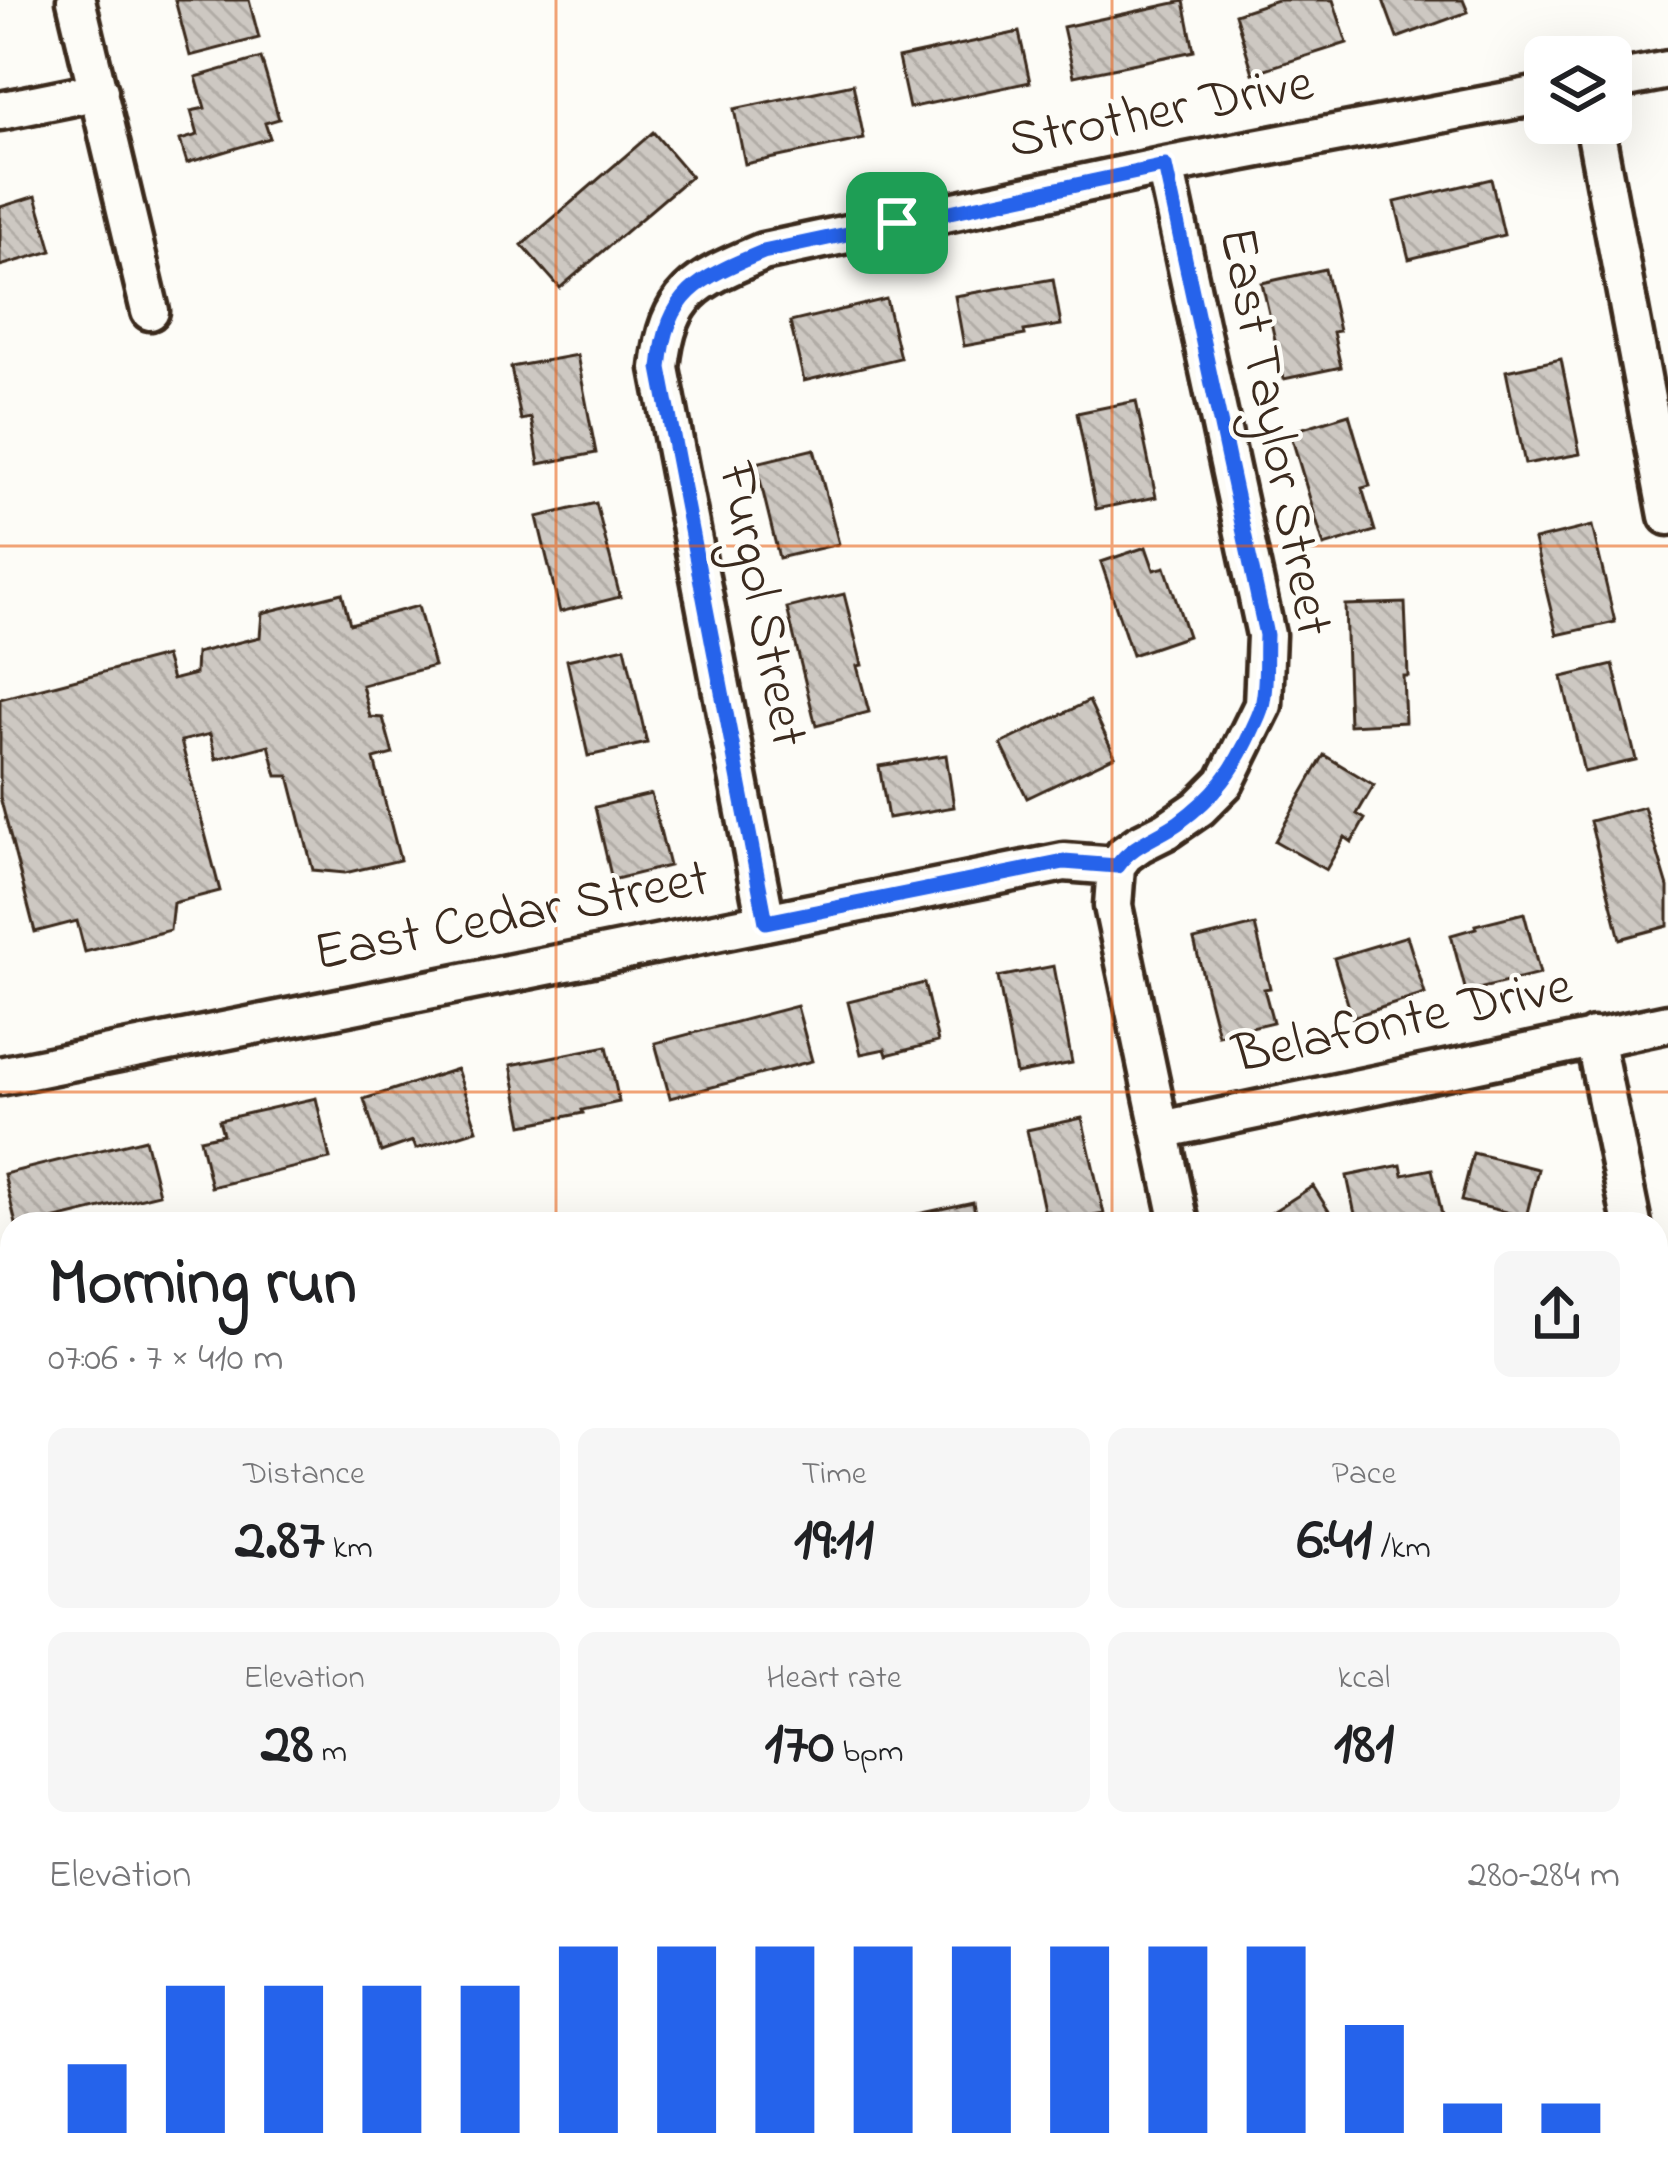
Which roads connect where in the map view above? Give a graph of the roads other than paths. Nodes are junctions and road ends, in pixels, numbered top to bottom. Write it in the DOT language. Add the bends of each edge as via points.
graph roads {
  1 [pos="76,0"];
  2 [pos="1668,70"];
  3 [pos="1632,77"];
  4 [pos="99,91"];
  5 [pos="1524,98"];
  6 [pos="0,111"];
  7 [pos="1598,144"];
  8 [pos="1165,166"];
  9 [pos="674,309"];
  10 [pos="150,311"];
  11 [pos="1668,515"];
  12 [pos="1117,866"];
  13 [pos="766,922"];
  14 [pos="1668,1023"];
  15 [pos="1594,1037"];
  16 [pos="0,1076"];
  17 [pos="1161,1130"];
  18 [pos="1178,1212"];
  19 [pos="1630,1212"];
  1 -- 4 [label="street"];
  2 -- 3 [label="street"];
  4 -- 6 [label="street"];
  4 -- 10 [label="street"];
  5 -- 8 [label="street, Strother Drive"];
  7 -- 11 [label="street"];
  8 -- 9 [label="street, Strother Drive" via="763,252 720,270"];
  8 -- 12 [label="street, East Taylor Street" via="1266,635 1263,705 1225,782"];
  9 -- 13 [label="street, Furgol Street" via="660,368"];
  12 -- 13 [label="street, East Cedar Street" via="1064,862"];
  12 -- 17 [label="street" via="1113,906"];
  13 -- 16 [label="street, East Cedar Street"];
  14 -- 15 [label="street, Belafonte Drive"];
  15 -- 17 [label="street, Belafonte Drive"];
  15 -- 19 [label="street"];
  17 -- 18 [label="street"];
}
